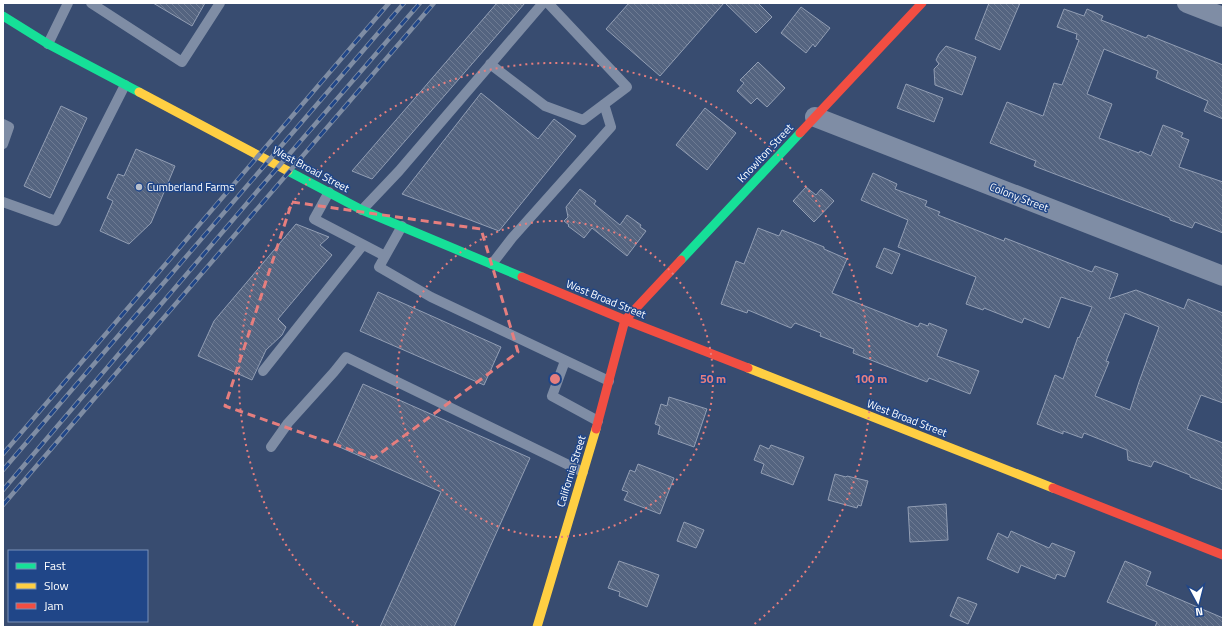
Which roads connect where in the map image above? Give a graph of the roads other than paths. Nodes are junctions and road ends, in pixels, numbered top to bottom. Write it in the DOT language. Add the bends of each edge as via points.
graph roads {
  1 [pos="68,3"];
  2 [pos="91,3"];
  3 [pos="220,3"];
  4 [pos="543,3"];
  5 [pos="548,3"];
  6 [pos="922,3"];
  7 [pos="1187,3"];
  8 [pos="3,16"];
  9 [pos="1223,17"];
  10 [pos="48,44"];
  11 [pos="490,64"];
  12 [pos="125,85"];
  13 [pos="604,104"];
  14 [pos="815,117"];
  15 [pos="3,124"];
  16 [pos="3,144"];
  17 [pos="329,192"];
  18 [pos="3,202"];
  19 [pos="362,210"];
  20 [pos="402,226"];
  21 [pos="363,244"];
  22 [pos="385,256"];
  23 [pos="492,264"];
  24 [pos="1223,276"];
  25 [pos="625,320"];
  26 [pos="566,361"];
  27 [pos="264,370"];
  28 [pos="609,381"];
  29 [pos="598,421"];
  30 [pos="271,447"];
  31 [pos="583,472"];
  32 [pos="1223,555"];
  33 [pos="537,627"];
  1 -- 10 [label="lane"];
  2 -- 3 [label="lane" via="182,62"];
  4 -- 11 [label="lane"];
  5 -- 13 [label="lane" via="627,87"];
  6 -- 14 [label="main road, Knowlton Street"];
  7 -- 9 [label="street"];
  8 -- 10 [label="main road, West Broad Street"];
  10 -- 12 [label="main road, West Broad Street"];
  11 -- 13 [label="lane" via="545,106 583,120"];
  11 -- 19 [label="lane"];
  12 -- 17 [label="main road, West Broad Street"];
  12 -- 18 [label="lane" via="56,221"];
  13 -- 23 [label="lane" via="611,127"];
  14 -- 24 [label="street, Colony Street"];
  14 -- 25 [label="main road, Knowlton Street"];
  15 -- 16 [label="lane" via="9,126"];
  17 -- 19 [label="main road, West Broad Street"];
  17 -- 21 [label="lane" via="314,219"];
  19 -- 20 [label="main road, West Broad Street"];
  20 -- 22 [label="lane"];
  20 -- 23 [label="main road, West Broad Street"];
  21 -- 22 [label="lane"];
  21 -- 27 [label="lane"];
  22 -- 26 [label="lane" via="379,267 384,270 431,297"];
  23 -- 25 [label="main road, West Broad Street"];
  25 -- 28 [label="main road, California Street"];
  25 -- 32 [label="main road, West Broad Street"];
  26 -- 28 [label="lane"];
  26 -- 29 [label="lane" via="552,396"];
  28 -- 29 [label="main road, California Street"];
  29 -- 31 [label="main road, California Street"];
  30 -- 31 [label="lane" via="288,423 346,357"];
  31 -- 33 [label="main road, California Street"];
}
